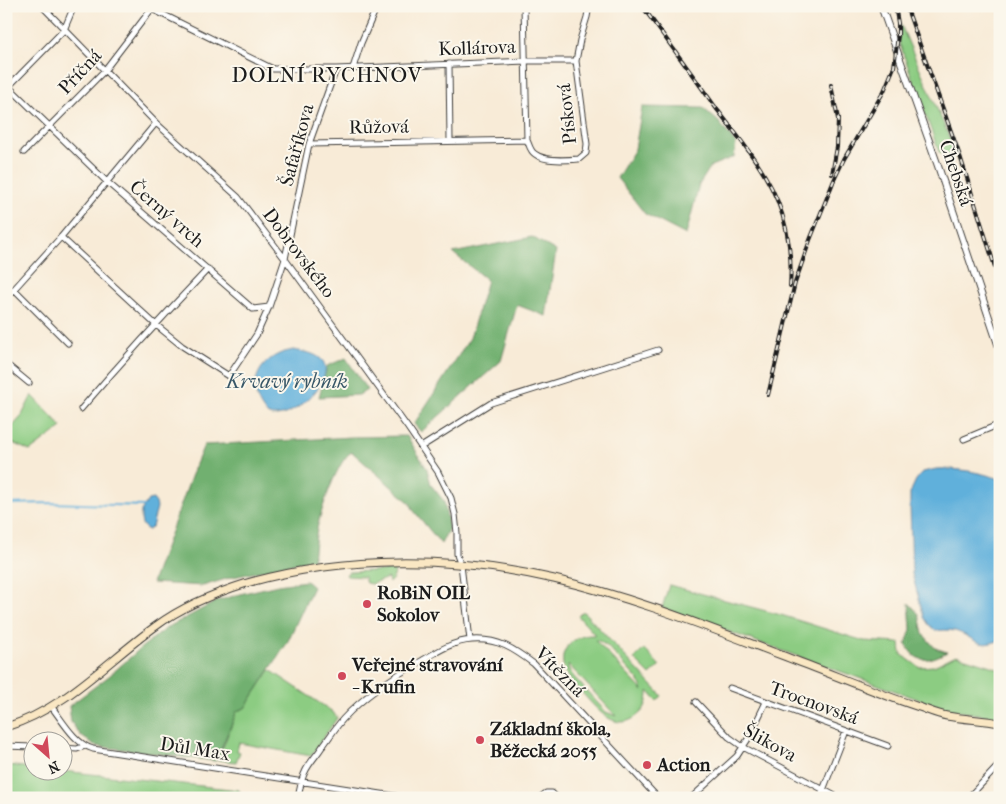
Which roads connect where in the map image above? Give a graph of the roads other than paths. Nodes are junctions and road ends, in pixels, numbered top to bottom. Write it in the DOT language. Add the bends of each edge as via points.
graph roads {
  1 [pos="42,6"];
  2 [pos="74,6"];
  3 [pos="144,6"];
  4 [pos="377,6"];
  5 [pos="524,6"];
  6 [pos="589,6"];
  7 [pos="882,6"];
  8 [pos="152,8"];
  9 [pos="64,30"];
  10 [pos="526,61"];
  11 [pos="576,61"];
  12 [pos="450,64"];
  13 [pos="353,68"];
  14 [pos="336,69"];
  15 [pos="104,71"];
  16 [pos="8,85"];
  17 [pos="156,123"];
  18 [pos="50,126"];
  19 [pos="527,140"];
  20 [pos="450,141"];
  21 [pos="309,144"];
  22 [pos="24,152"];
  23 [pos="107,182"];
  24 [pos="61,237"];
  25 [pos="285,259"];
  26 [pos="208,269"];
  27 [pos="14,288"];
  28 [pos="6,298"];
  29 [pos="269,307"];
  30 [pos="155,324"];
  31 [pos="68,342"];
  32 [pos="658,350"];
  33 [pos="1000,350"];
  34 [pos="6,364"];
  35 [pos="29,384"];
  36 [pos="81,409"];
  37 [pos="1000,424"];
  38 [pos="964,439"];
  39 [pos="421,447"];
  40 [pos="461,565"];
  41 [pos="470,640"];
  42 [pos="730,688"];
  43 [pos="696,702"];
  44 [pos="766,702"];
  45 [pos="51,706"];
  46 [pos="1000,723"];
  47 [pos="6,727"];
  48 [pos="846,731"];
  49 [pos="6,746"];
  50 [pos="85,746"];
  51 [pos="888,746"];
  52 [pos="22,747"];
  53 [pos="743,747"];
  54 [pos="72,749"];
  55 [pos="999,766"];
  56 [pos="301,781"];
  57 [pos="824,790"];
  58 [pos="298,798"];
  59 [pos="408,798"];
  60 [pos="539,798"];
  61 [pos="556,798"];
  62 [pos="658,798"];
  63 [pos="691,798"];
  64 [pos="820,798"];
  65 [pos="840,798"];
  66 [pos="968,798"];
  1 -- 9 [label="street, Dobrovského"];
  2 -- 9 [label="street"];
  3 -- 8 [label="street, Kollárova"];
  4 -- 13 [label="street"];
  5 -- 10 [label="street"];
  6 -- 11 [label="street, Písková"];
  7 -- 33 [label="street, Chebská"];
  8 -- 14 [label="street, Kollárova" via="274,69"];
  8 -- 15 [label="street, Příčná"];
  9 -- 15 [label="street, Dobrovského"];
  9 -- 16 [label="street"];
  10 -- 11 [label="street, Písková"];
  10 -- 12 [label="street, Kollárova"];
  10 -- 19 [label="street"];
  11 -- 19 [label="street, Písková" via="586,153 579,160 553,160 535,155"];
  12 -- 13 [label="street, Kollárova"];
  12 -- 20 [label="street"];
  13 -- 14 [label="street, Kollárova"];
  14 -- 21 [label="street, Šafaříkova"];
  15 -- 17 [label="street, Dobrovského"];
  15 -- 18 [label="street, Příčná"];
  16 -- 18 [label="street"];
  17 -- 23 [label="street, Černý vrch"];
  17 -- 25 [label="street, Dobrovského" via="238,197"];
  18 -- 22 [label="street, Příčná"];
  18 -- 23 [label="street"];
  19 -- 20 [label="street, Růžová"];
  20 -- 21 [label="street, Růžová"];
  21 -- 25 [label="street, Šafaříkova"];
  23 -- 24 [label="street, Černý vrch"];
  23 -- 26 [label="street, Černý vrch"];
  24 -- 27 [label="street, Černý vrch"];
  24 -- 30 [label="street"];
  25 -- 29 [label="street"];
  25 -- 39 [label="street, Dobrovského"];
  26 -- 29 [label="street, Černý vrch" via="253,309"];
  26 -- 30 [label="street, Černý vrch"];
  27 -- 28 [label="street, Černý vrch"];
  27 -- 31 [label="street"];
  29 -- 30 [label="street" via="257,334 229,376"];
  30 -- 36 [label="street, Černý vrch"];
  32 -- 39 [label="street" via="491,403"];
  34 -- 35 [label="street"];
  37 -- 38 [label="street"];
  39 -- 40 [label="street, Dobrovského" via="451,498"];
  40 -- 41 [label="street, Dobrovského"];
  40 -- 45 [label="main road" via="404,562 320,567 231,588 176,612"];
  40 -- 46 [label="main road" via="553,579 644,605 946,716"];
  41 -- 56 [label="street, Vítězná" via="436,652 364,700 340,724"];
  41 -- 62 [label="street, Vítězná" via="501,643 534,664"];
  42 -- 44 [label="street, Trocnovská"];
  43 -- 53 [label="street, Šlikova"];
  44 -- 48 [label="street, Trocnovská"];
  44 -- 53 [label="street"];
  45 -- 47 [label="main road"];
  45 -- 50 [label="street"];
  48 -- 51 [label="street, Trocnovská"];
  48 -- 57 [label="street"];
  49 -- 52 [label="street"];
  50 -- 54 [label="street, Důl Max"];
  50 -- 56 [label="street, Důl Max"];
  53 -- 57 [label="street, Šlikova"];
  53 -- 63 [label="street"];
  55 -- 66 [label="street"];
  56 -- 58 [label="street"];
  56 -- 59 [label="street"];
  57 -- 64 [label="street"];
  57 -- 65 [label="street, Šlikova"];
  60 -- 61 [label="street" via="546,793 552,793"];
}
